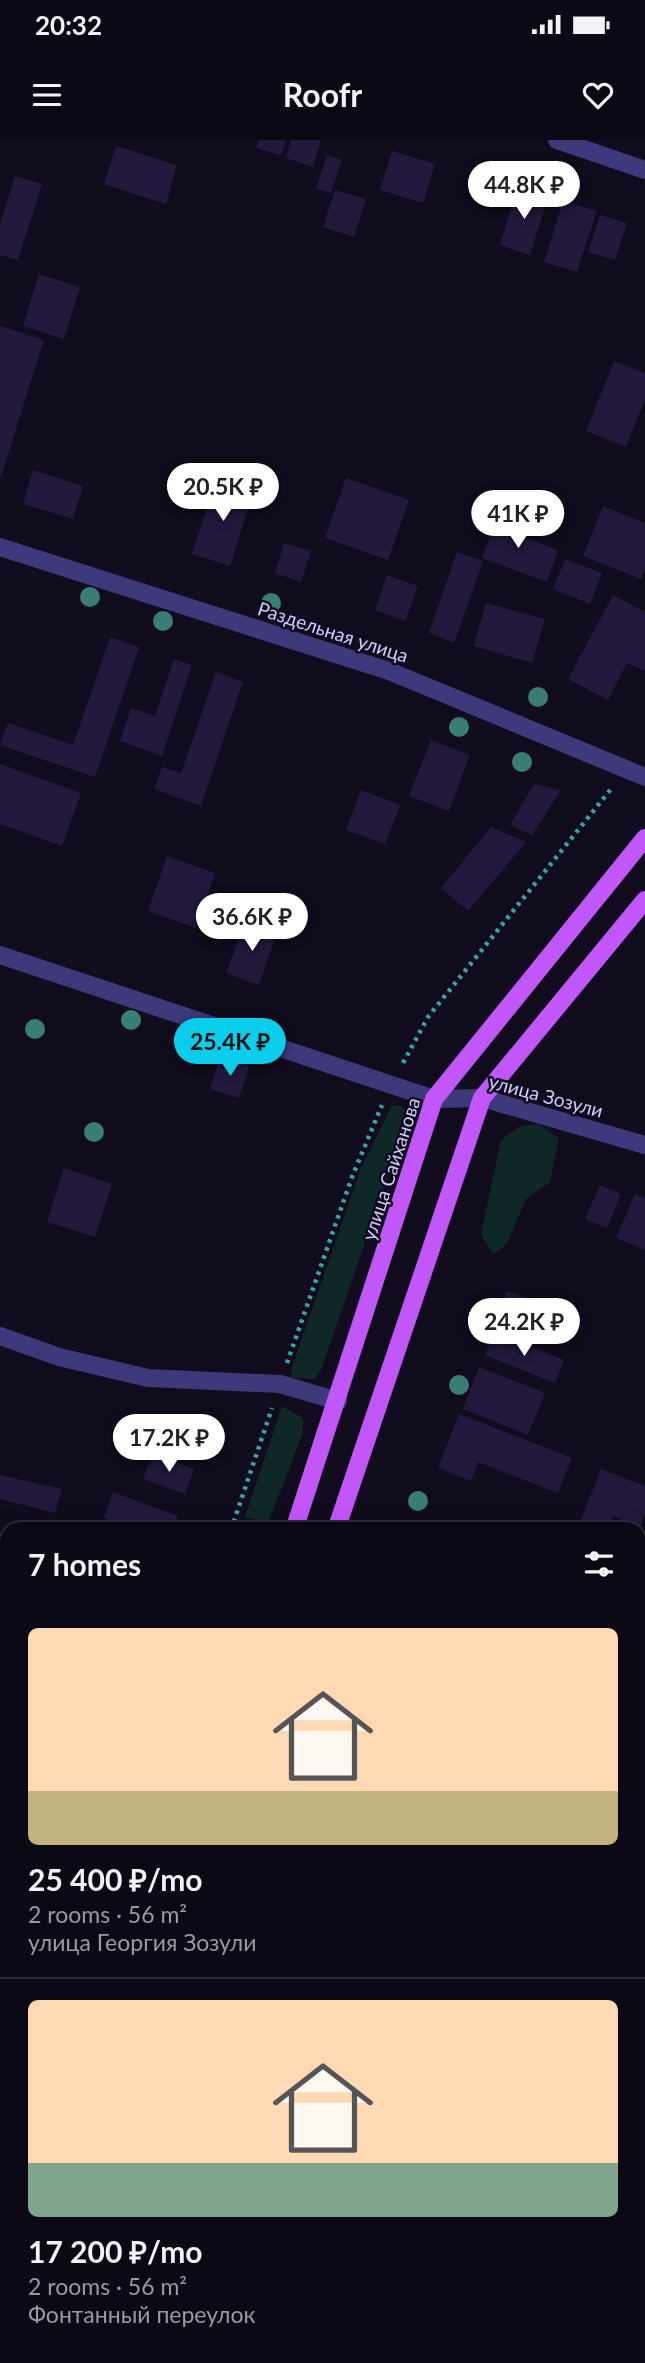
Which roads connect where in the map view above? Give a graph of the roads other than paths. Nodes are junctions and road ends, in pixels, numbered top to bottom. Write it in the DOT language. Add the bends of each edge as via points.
graph roads {
  1 [pos="557,140"];
  2 [pos="645,170"];
  3 [pos="0,547"];
  4 [pos="645,777"];
  5 [pos="645,838"];
  6 [pos="645,900"];
  7 [pos="0,955"];
  8 [pos="482,1098"];
  9 [pos="434,1099"];
  10 [pos="645,1145"];
  11 [pos="0,1336"];
  12 [pos="338,1401"];
  13 [pos="297,1522"];
  14 [pos="339,1522"];
  1 -- 2 [label="street"];
  3 -- 4 [label="street, Раздельная улица" via="389,671"];
  5 -- 9 [label="main road, улица Сайханова"];
  6 -- 8 [label="main road"];
  7 -- 9 [label="street, улица Зозули"];
  8 -- 9 [label="street, улица Зозули"];
  8 -- 10 [label="street, улица Зозули"];
  8 -- 14 [label="main road"];
  9 -- 12 [label="main road, улица Сайханова"];
  11 -- 12 [label="street" via="59,1357 148,1378 280,1384"];
  12 -- 13 [label="main road, улица Сайханова"];
}
